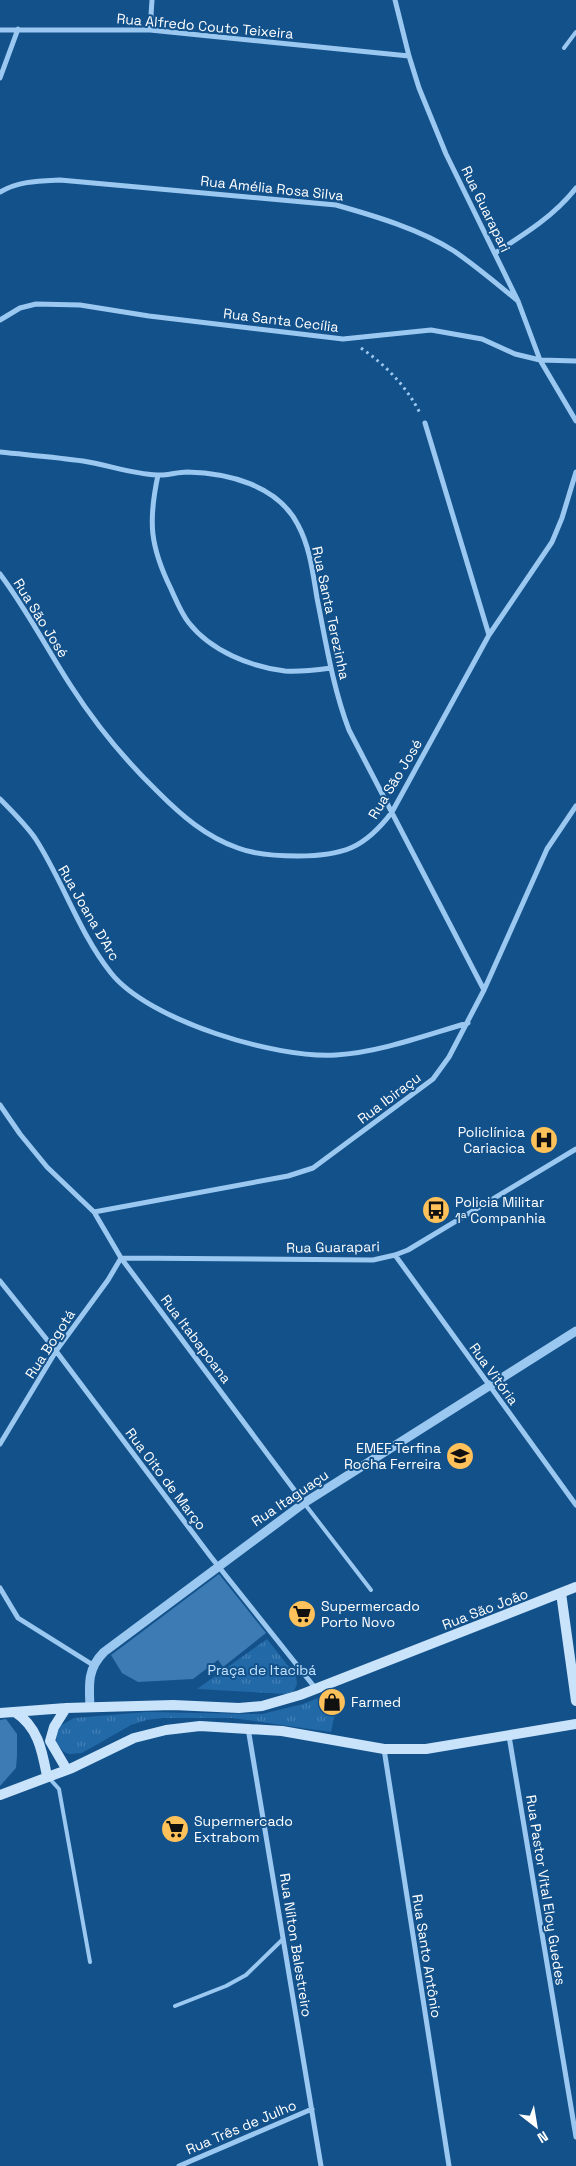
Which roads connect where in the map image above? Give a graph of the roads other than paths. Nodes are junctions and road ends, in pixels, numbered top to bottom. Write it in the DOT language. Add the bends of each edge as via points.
graph roads {
  1 [pos="152,0"];
  2 [pos="395,0"];
  3 [pos="18,29"];
  4 [pos="0,30"];
  5 [pos="150,30"];
  6 [pos="576,32"];
  7 [pos="564,48"];
  8 [pos="409,56"];
  9 [pos="0,78"];
  10 [pos="576,188"];
  11 [pos="0,192"];
  12 [pos="495,253"];
  13 [pos="518,301"];
  14 [pos="0,320"];
  15 [pos="540,360"];
  16 [pos="576,361"];
  17 [pos="576,421"];
  18 [pos="424,422"];
  19 [pos="0,452"];
  20 [pos="576,472"];
  21 [pos="158,475"];
  22 [pos="0,574"];
  23 [pos="489,635"];
  24 [pos="331,668"];
  25 [pos="0,799"];
  26 [pos="576,806"];
  27 [pos="392,812"];
  28 [pos="484,990"];
  29 [pos="468,1023"];
  30 [pos="0,1105"];
  31 [pos="576,1149"];
  32 [pos="94,1212"];
  33 [pos="395,1255"];
  34 [pos="122,1258"];
  35 [pos="0,1281"];
  36 [pos="576,1331"];
  37 [pos="56,1351"];
  38 [pos="487,1386"];
  39 [pos="0,1444"];
  40 [pos="304,1503"];
  41 [pos="576,1505"];
  42 [pos="218,1566"];
  43 [pos="576,1587"];
  44 [pos="0,1588"];
  45 [pos="371,1590"];
  46 [pos="561,1594"];
  47 [pos="93,1665"];
  48 [pos="316,1689"];
  49 [pos="576,1701"];
  50 [pos="90,1707"];
  51 [pos="66,1708"];
  52 [pos="15,1712"];
  53 [pos="0,1713"];
  54 [pos="576,1724"];
  55 [pos="248,1728"];
  56 [pos="509,1736"];
  57 [pos="384,1749"];
  58 [pos="67,1770"];
  59 [pos="47,1776"];
  60 [pos="0,1795"];
  61 [pos="284,1939"];
  62 [pos="90,1962"];
  63 [pos="175,2006"];
  64 [pos="312,2109"];
  65 [pos="576,2137"];
  66 [pos="186,2165"];
  67 [pos="179,2166"];
  68 [pos="321,2166"];
  69 [pos="449,2166"];
  1 -- 5 [label="street"];
  2 -- 8 [label="street, Rua Guarapari"];
  3 -- 4 [label="street, Rua Alfredo Couto Teixeira"];
  3 -- 5 [label="street, Rua Alfredo Couto Teixeira"];
  3 -- 9 [label="street"];
  5 -- 8 [label="street, Rua Alfredo Couto Teixeira"];
  6 -- 7 [label="lane"];
  8 -- 12 [label="street, Rua Guarapari" via="446,154"];
  10 -- 12 [label="street" via="543,222"];
  11 -- 13 [label="street, Rua Amélia Rosa Silva" via="24,182 60,180 336,205 360,211 446,247"];
  12 -- 13 [label="street, Rua Guarapari"];
  13 -- 15 [label="street, Rua Guarapari"];
  14 -- 15 [label="street, Rua Santa Cecília" via="20,308 36,304 63,304 343,339 431,330 482,339 515,354"];
  15 -- 16 [label="street"];
  15 -- 17 [label="street, Rua Guarapari"];
  18 -- 23 [label="street"];
  19 -- 21 [label="street, Rua Santa Terezinha"];
  20 -- 23 [label="street, Rua São José" via="552,542"];
  21 -- 24 [label="street, Rua Santa Terezinha" via="185,472 237,480 275,496 287,509 298,525 309,554"];
  21 -- 24 [label="street" via="151,522 154,544 159,563 189,623 223,651 264,667 286,671"];
  22 -- 27 [label="street, Rua São José" via="72,688 111,742 176,811 220,841 246,850 285,856 343,852 366,841"];
  23 -- 27 [label="street, Rua São José"];
  24 -- 27 [label="street, Rua Santa Terezinha" via="349,730"];
  25 -- 29 [label="street, Rua Joana D'Arc" via="33,836 111,973 155,1009 217,1034 305,1054 335,1055 381,1047"];
  26 -- 28 [label="street, Rua Ibiraçu" via="547,850"];
  27 -- 28 [label="street, Rua Santa Terezinha"];
  28 -- 29 [label="street, Rua Ibiraçu"];
  29 -- 32 [label="street, Rua Ibiraçu" via="433,1079 312,1168 288,1176"];
  30 -- 32 [label="street, Rua Itabapoana" via="47,1167"];
  31 -- 33 [label="street, Rua Guarapari"];
  32 -- 34 [label="street, Rua Itabapoana"];
  33 -- 34 [label="street, Rua Guarapari" via="373,1260"];
  33 -- 38 [label="street, Rua Vitória"];
  34 -- 37 [label="street, Rua Bogotá"];
  34 -- 40 [label="street, Rua Itabapoana"];
  35 -- 37 [label="street, Rua Oito de Março"];
  36 -- 38 [label="street, Rua Itaguaçu"];
  37 -- 39 [label="street, Rua Bogotá"];
  37 -- 42 [label="street, Rua Oito de Março"];
  38 -- 40 [label="street, Rua Itaguaçu"];
  38 -- 41 [label="street, Rua Vitória"];
  40 -- 42 [label="street, Rua Itaguaçu"];
  40 -- 45 [label="lane, Rua Itabapoana"];
  42 -- 47 [label="street, Rua Itaguaçu" via="104,1652"];
  42 -- 48 [label="street, Rua Oito de Março"];
  43 -- 46 [label="main road, Rua São João"];
  44 -- 47 [label="street" via="18,1618"];
  46 -- 48 [label="main road, Rua São João"];
  46 -- 49 [label="main road"];
  47 -- 50 [label="street" via="89,1679"];
  48 -- 50 [label="main road, Rua São João" via="262,1706 239,1708 173,1705"];
  50 -- 51 [label="main road, Rua São João"];
  51 -- 52 [label="main road, Rua São João"];
  51 -- 58 [label="main road" via="54,1727 50,1741"];
  52 -- 53 [label="main road, Rua São João"];
  52 -- 59 [label="main road" via="26,1720 38,1739"];
  54 -- 56 [label="main road"];
  55 -- 57 [label="main road"];
  55 -- 58 [label="main road" via="200,1726 166,1730 134,1738"];
  55 -- 61 [label="street, Rua Nílton Balestreiro"];
  56 -- 57 [label="main road" via="426,1749"];
  56 -- 65 [label="street, Rua Pastor Vital Eloy Guedes"];
  57 -- 69 [label="street, Rua Santo Antônio"];
  58 -- 59 [label="main road"];
  59 -- 60 [label="main road"];
  59 -- 62 [label="lane" via="58,1790"];
  61 -- 63 [label="lane" via="246,1975"];
  61 -- 64 [label="street, Rua Nílton Balestreiro"];
  64 -- 66 [label="street, Rua Três de Julho"];
  64 -- 68 [label="street, Rua Nílton Balestreiro"];
  66 -- 67 [label="street, Rua Três de Julho"];
}
